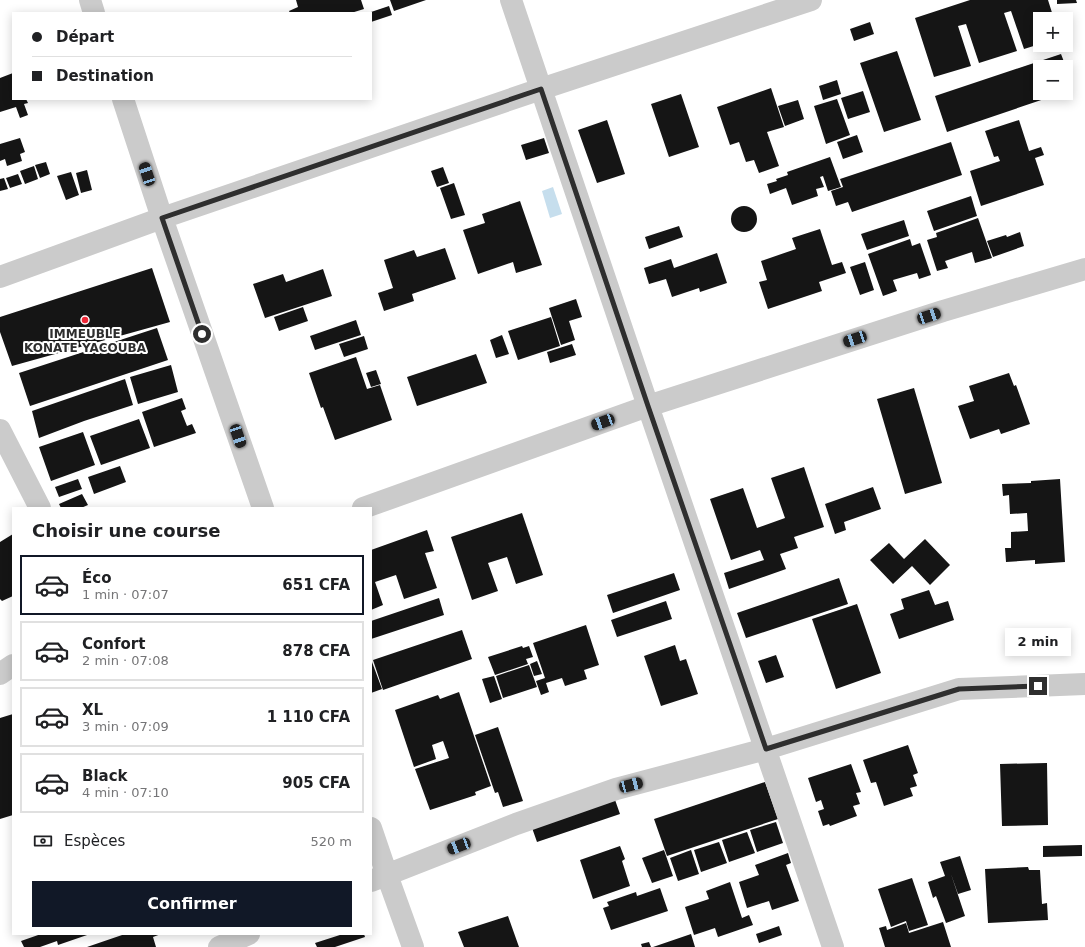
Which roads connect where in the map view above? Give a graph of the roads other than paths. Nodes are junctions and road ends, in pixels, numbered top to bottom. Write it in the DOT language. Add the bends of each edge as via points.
graph roads {
  1 [pos="90,0"];
  2 [pos="511,0"];
  3 [pos="811,0"];
  4 [pos="94,12"];
  5 [pos="541,89"];
  6 [pos="123,100"];
  7 [pos="162,218"];
  8 [pos="1085,269"];
  9 [pos="0,277"];
  10 [pos="648,406"];
  11 [pos="0,430"];
  12 [pos="39,507"];
  13 [pos="263,507"];
  14 [pos="366,507"];
  15 [pos="12,666"];
  16 [pos="0,674"];
  17 [pos="1085,684"];
  18 [pos="766,749"];
  19 [pos="372,834"];
  20 [pos="379,878"];
  21 [pos="247,935"];
  22 [pos="219,947"];
  23 [pos="413,947"];
  24 [pos="833,947"];
  1 -- 4 [label="street"];
  2 -- 5 [label="street"];
  3 -- 5 [label="street"];
  5 -- 7 [label="street"];
  5 -- 10 [label="street"];
  6 -- 7 [label="street"];
  7 -- 9 [label="street"];
  7 -- 13 [label="street"];
  8 -- 10 [label="street" via="943,311"];
  10 -- 14 [label="street"];
  10 -- 18 [label="street"];
  11 -- 12 [label="street"];
  15 -- 16 [label="street"];
  17 -- 18 [label="street" via="959,689"];
  18 -- 20 [label="street" via="616,789 516,824"];
  18 -- 24 [label="street"];
  19 -- 20 [label="street"];
  20 -- 23 [label="street"];
  21 -- 22 [label="street"];
}
